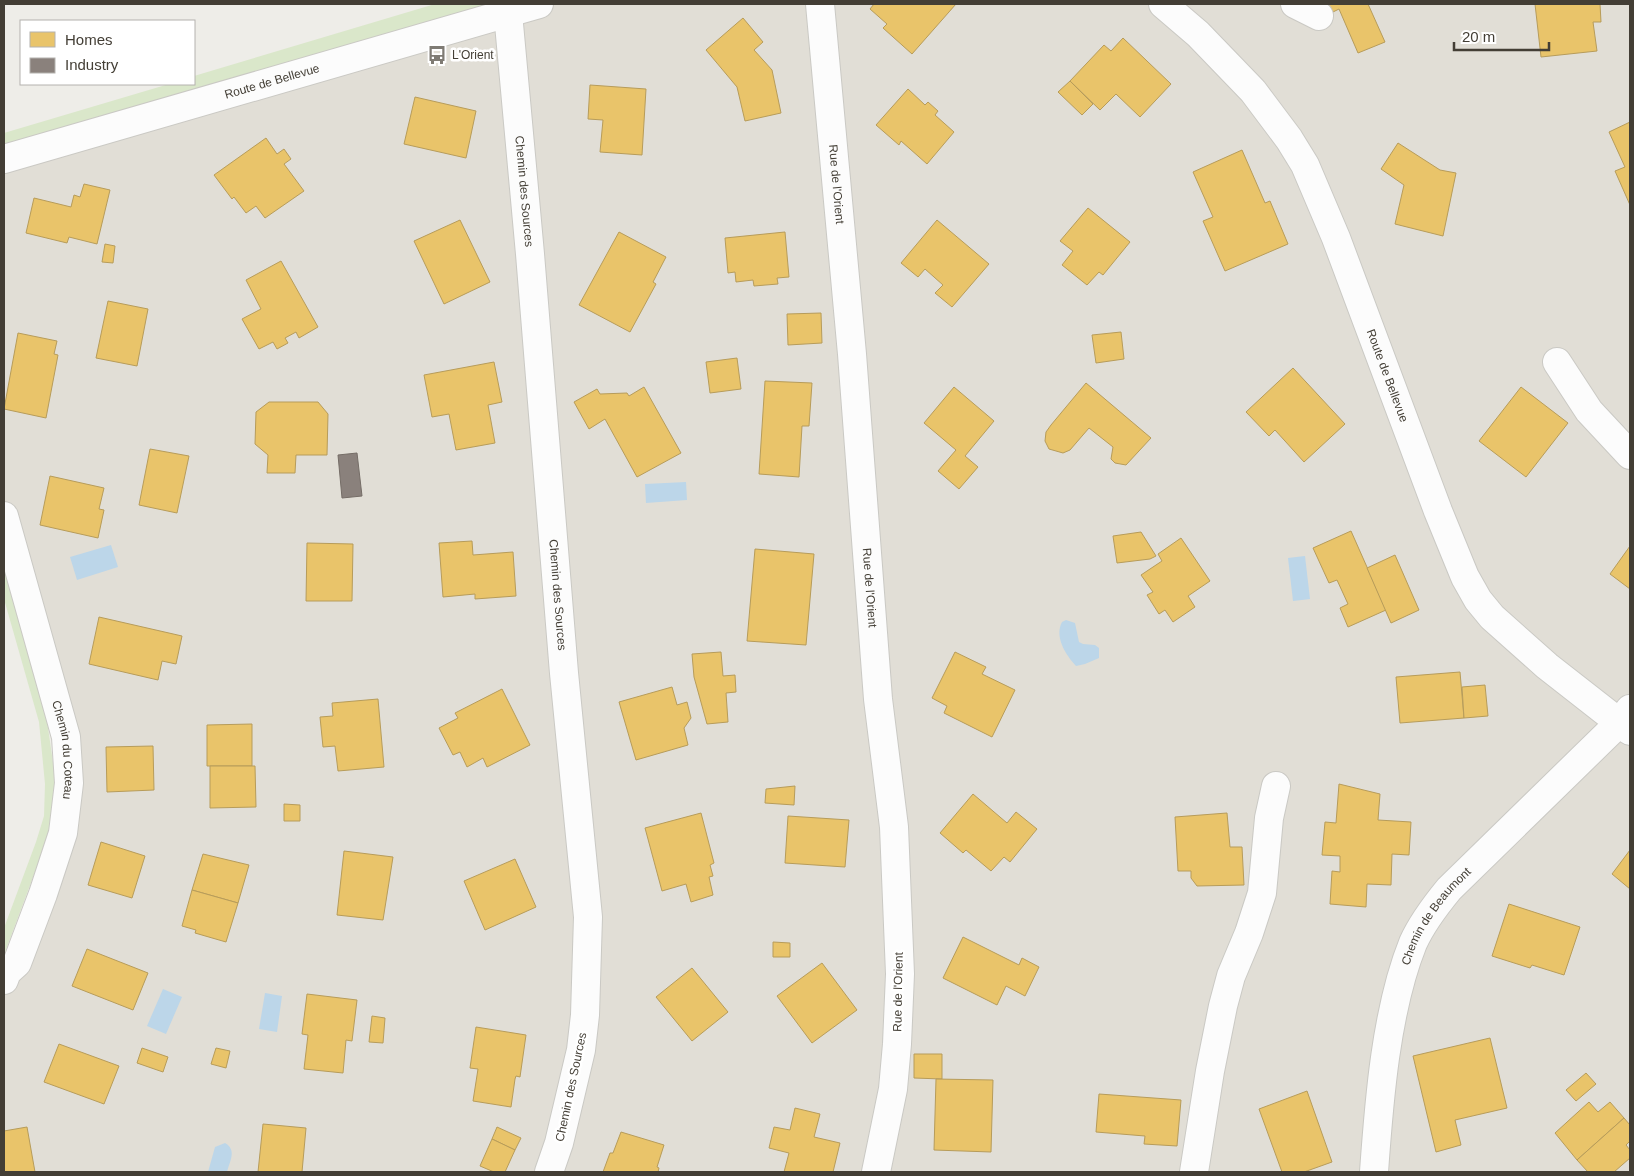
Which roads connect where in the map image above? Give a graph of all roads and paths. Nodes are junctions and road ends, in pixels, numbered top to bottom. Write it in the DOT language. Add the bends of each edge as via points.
graph roads {
  1 [pos="539,4"];
  2 [pos="820,4"];
  3 [pos="1163,4"];
  4 [pos="1295,4"];
  5 [pos="508,13"];
  6 [pos="1319,16"];
  7 [pos="4,159"];
  8 [pos="1557,362"];
  9 [pos="1630,455"];
  10 [pos="4,516"];
  11 [pos="1626,721"];
  12 [pos="1276,786"];
  13 [pos="4,980"];
  14 [pos="549,1172"];
  15 [pos="876,1172"];
  16 [pos="1194,1172"];
  17 [pos="1374,1172"];
  1 -- 5 [label="street, Route de Bellevue"];
  2 -- 15 [label="street, Rue de l'Orient" via="852,354 878,699 894,827 900,974 897,1044 893,1089"];
  3 -- 11 [label="street, Route de Bellevue" via="1198,34 1253,91 1304,165 1336,238 1438,511 1478,600 1492,617 1547,666"];
  4 -- 6 [label="street"];
  5 -- 7 [label="street, Route de Bellevue"];
  5 -- 14 [label="street, Chemin des Sources" via="588,917 581,1050 560,1143"];
  8 -- 9 [label="street" via="1589,411"];
  10 -- 13 [label="street, Chemin du Coteau" via="66,737 69,783 63,833 17,963"];
  11 -- 17 [label="street, Chemin de Beaumont" via="1449,889 1429,913 1401,979 1379,1104"];
  12 -- 16 [label="street" via="1269,818 1262,893 1223,1006"];
}
